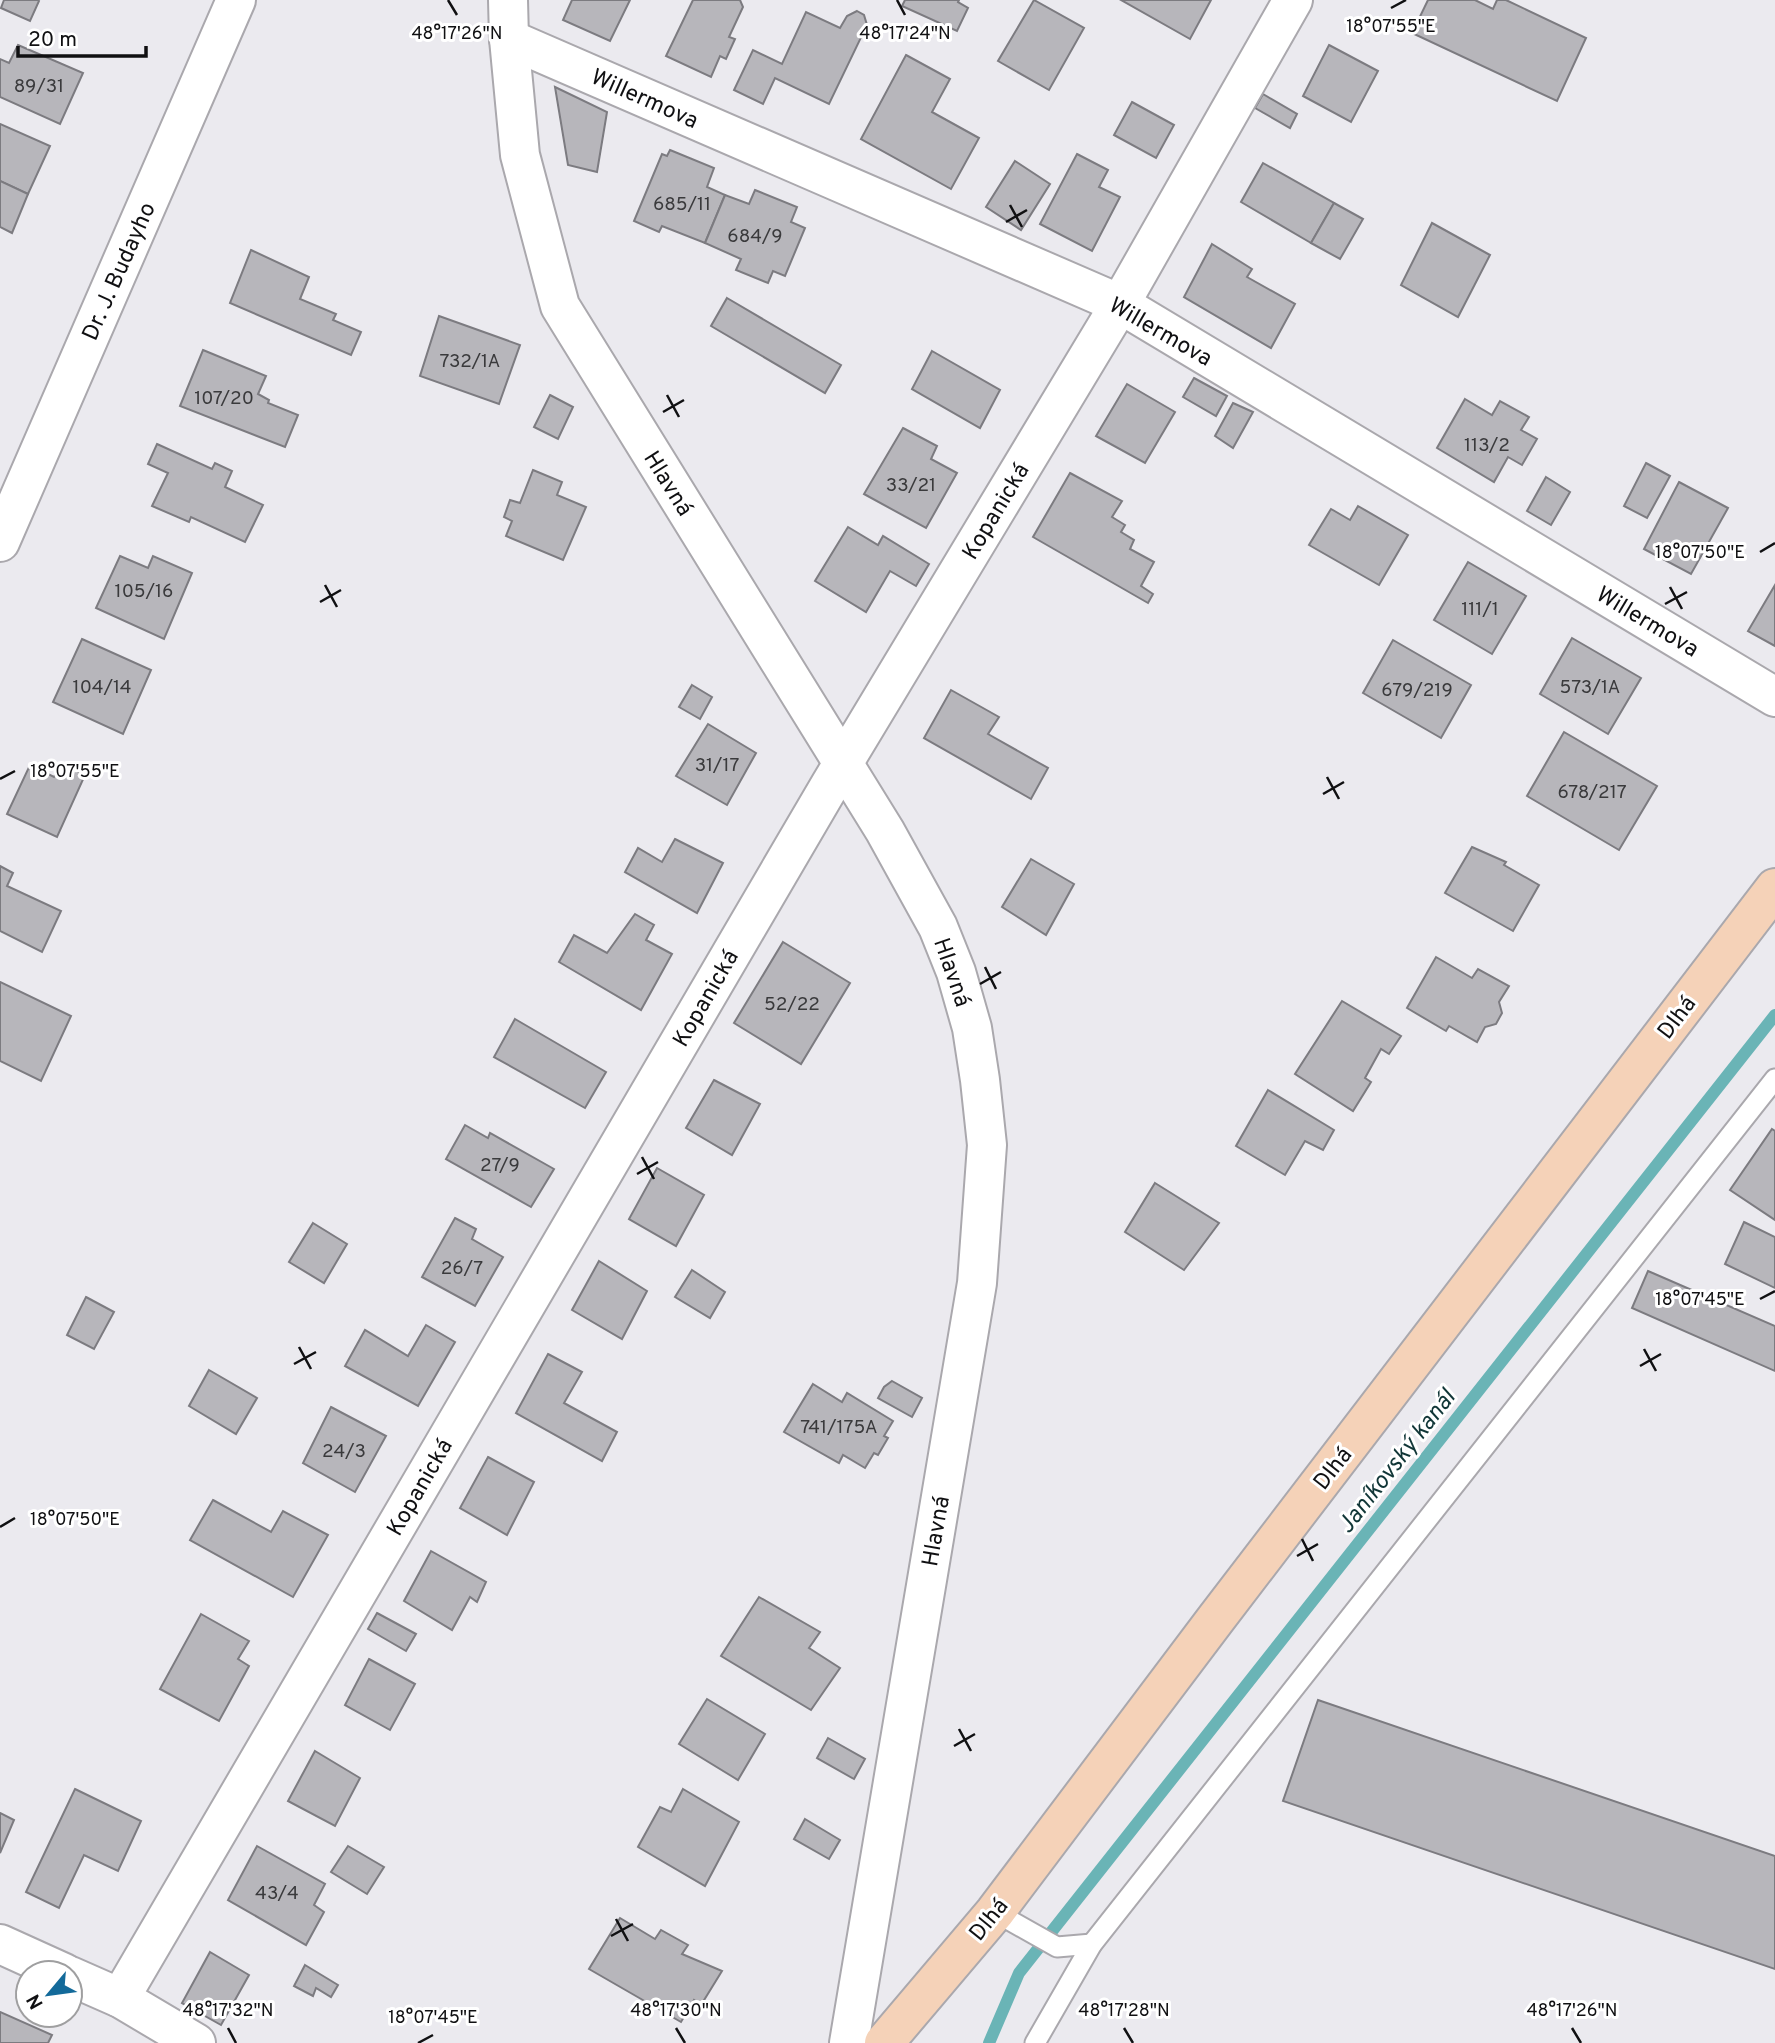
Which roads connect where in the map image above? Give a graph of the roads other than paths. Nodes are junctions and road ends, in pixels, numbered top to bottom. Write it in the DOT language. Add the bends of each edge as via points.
graph roads {
  1 [pos="236,0"];
  2 [pos="508,0"];
  3 [pos="1293,0"];
  4 [pos="509,39"];
  5 [pos="1120,304"];
  6 [pos="0,542"];
  7 [pos="1775,697"];
  8 [pos="844,763"];
  9 [pos="1775,888"];
  10 [pos="1775,1079"];
  11 [pos="995,1912"];
  12 [pos="0,1944"];
  13 [pos="1092,1944"];
  14 [pos="33,1959"];
  15 [pos="84,1982"];
  16 [pos="120,1998"];
  17 [pos="196,2043"];
  18 [pos="849,2043"];
  19 [pos="884,2043"];
  20 [pos="1035,2043"];
  1 -- 6 [label="street, Dr. J. Budayho"];
  2 -- 4 [label="street, Hlavná"];
  3 -- 5 [label="street, Kopanická"];
  4 -- 5 [label="street, Willermova"];
  4 -- 8 [label="street, Hlavná" via="520,155 560,306"];
  5 -- 7 [label="street, Willermova"];
  5 -- 8 [label="street, Kopanická"];
  8 -- 16 [label="street, Kopanická"];
  8 -- 18 [label="street, Hlavná" via="918,889 956,972 972,1028 987,1145 977,1283"];
  9 -- 11 [label="street, Dlhá"];
  10 -- 13 [label="lane"];
  11 -- 13 [label="lane" via="1057,1947"];
  11 -- 19 [label="street, Dlhá"];
  12 -- 14 [label="street"];
  13 -- 20 [label="lane"];
  15 -- 16 [label="street"];
  16 -- 17 [label="street"];
}
